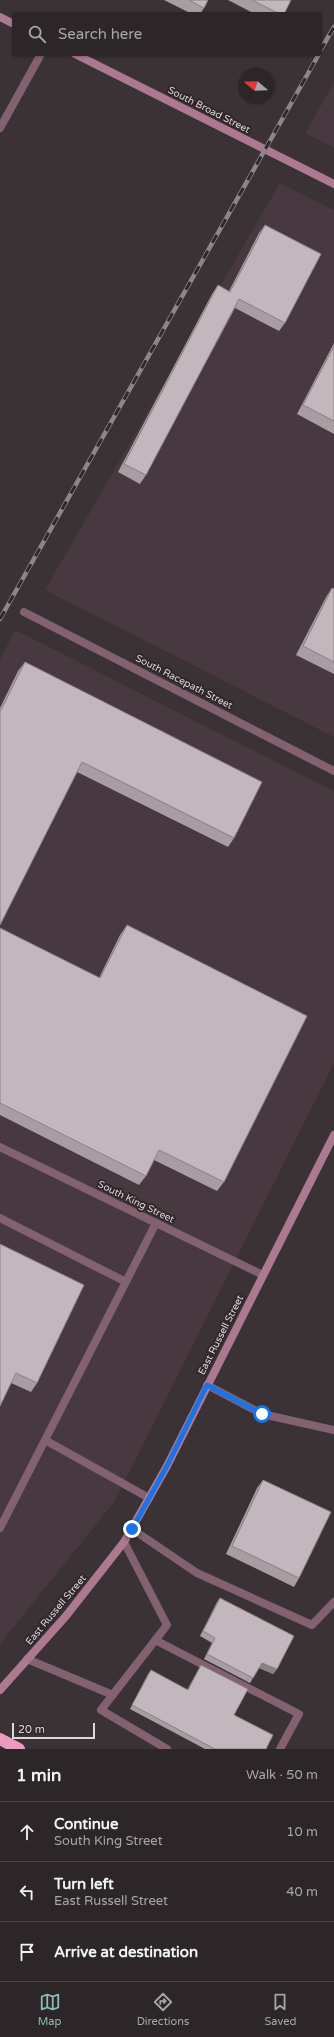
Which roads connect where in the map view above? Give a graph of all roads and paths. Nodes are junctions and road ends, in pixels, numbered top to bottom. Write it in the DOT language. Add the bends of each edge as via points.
graph roads {
  1 [pos="0,17"];
  2 [pos="12,23"];
  3 [pos="40,56"];
  4 [pos="79,56"];
  5 [pos="0,128"];
  6 [pos="334,184"];
  7 [pos="24,612"];
  8 [pos="334,771"];
  9 [pos="334,1135"];
  10 [pos="0,1146"];
  11 [pos="0,1218"];
  12 [pos="156,1223"];
  13 [pos="263,1275"];
  14 [pos="126,1282"];
  15 [pos="207,1385"];
  16 [pos="334,1430"];
  17 [pos="45,1440"];
  18 [pos="149,1498"];
  19 [pos="0,1528"];
  20 [pos="132,1529"];
  21 [pos="124,1542"];
  22 [pos="334,1602"];
  23 [pos="155,1640"];
  24 [pos="27,1659"];
  25 [pos="0,1690"];
  26 [pos="113,1695"];
  27 [pos="0,1739"];
  28 [pos="19,1749"];
  29 [pos="167,1749"];
  30 [pos="280,1749"];
  1 -- 2 [label="street"];
  3 -- 5 [label="street"];
  4 -- 6 [label="street, South Broad Street"];
  7 -- 8 [label="street, South Racepath Street"];
  9 -- 13 [label="street, East Russell Street"];
  10 -- 12 [label="street, South King Street"];
  11 -- 14 [label="street"];
  12 -- 13 [label="street, South King Street"];
  12 -- 14 [label="street"];
  13 -- 15 [label="street, East Russell Street"];
  14 -- 17 [label="street"];
  15 -- 16 [label="street" via="262,1414"];
  15 -- 18 [label="street, East Russell Street"];
  17 -- 18 [label="street"];
  17 -- 19 [label="street"];
  18 -- 20 [label="street, East Russell Street"];
  20 -- 21 [label="street, East Russell Street"];
  20 -- 22 [label="street" via="197,1573 312,1625"];
  21 -- 23 [label="street" via="167,1625"];
  21 -- 24 [label="street, East Russell Street" via="66,1616"];
  23 -- 26 [label="street"];
  23 -- 30 [label="street" via="299,1714"];
  24 -- 25 [label="street, East Russell Street"];
  24 -- 26 [label="street"];
  26 -- 29 [label="street" via="101,1710"];
  27 -- 28 [label="highway"];
}
